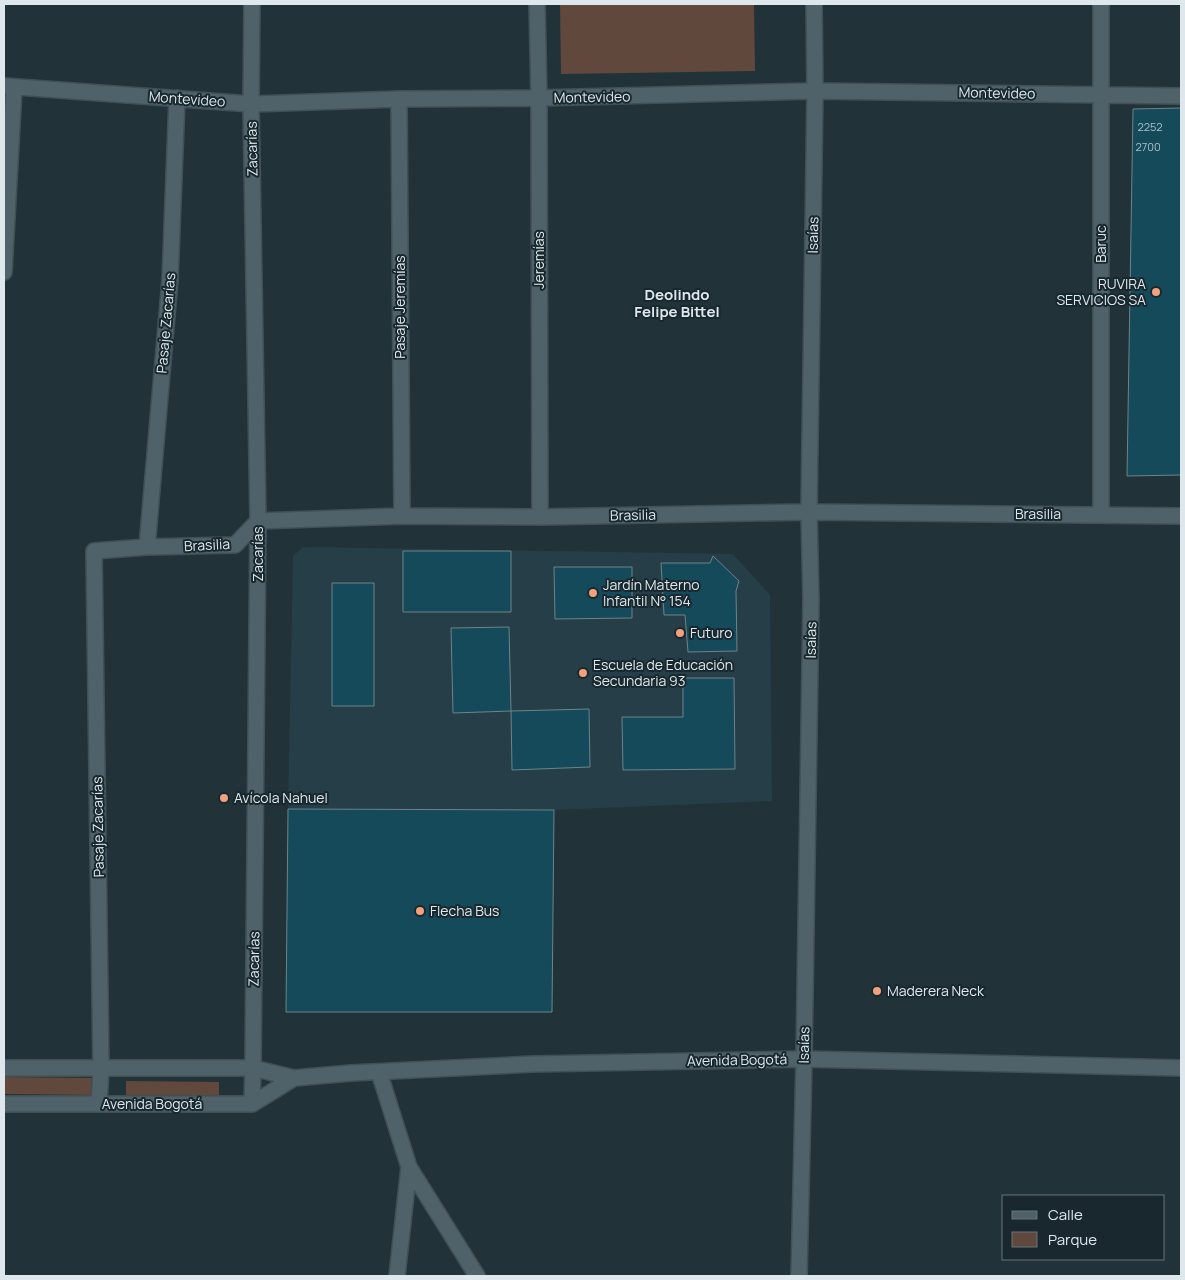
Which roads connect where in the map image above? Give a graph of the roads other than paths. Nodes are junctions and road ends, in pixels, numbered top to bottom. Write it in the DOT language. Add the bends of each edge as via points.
graph roads {
  1 [pos="252,4"];
  2 [pos="537,4"];
  3 [pos="814,4"];
  4 [pos="1101,4"];
  5 [pos="9,87"];
  6 [pos="815,91"];
  7 [pos="1101,95"];
  8 [pos="1181,96"];
  9 [pos="177,98"];
  10 [pos="539,98"];
  11 [pos="399,99"];
  12 [pos="251,104"];
  13 [pos="4,272"];
  14 [pos="809,512"];
  15 [pos="1101,514"];
  16 [pos="402,516"];
  17 [pos="1181,516"];
  18 [pos="540,517"];
  19 [pos="258,521"];
  20 [pos="147,547"];
  21 [pos="94,551"];
  22 [pos="804,1059"];
  23 [pos="4,1068"];
  24 [pos="101,1068"];
  25 [pos="253,1068"];
  26 [pos="1181,1068"];
  27 [pos="379,1072"];
  28 [pos="294,1078"];
  29 [pos="4,1104"];
  30 [pos="99,1104"];
  31 [pos="252,1104"];
  32 [pos="409,1167"];
  33 [pos="397,1276"];
  34 [pos="477,1276"];
  35 [pos="799,1276"];
  1 -- 12 [label="street, Zacarías"];
  2 -- 10 [label="street, Jeremías"];
  3 -- 6 [label="street, Isaías"];
  4 -- 7 [label="street, Baruc"];
  5 -- 9 [label="street, Montevideo"];
  5 -- 13 [label="street"];
  6 -- 7 [label="street, Montevideo"];
  6 -- 10 [label="street, Montevideo"];
  6 -- 14 [label="street, Isaías"];
  7 -- 8 [label="street, Montevideo"];
  7 -- 15 [label="street, Baruc"];
  9 -- 12 [label="street, Montevideo"];
  9 -- 20 [label="street, Pasaje Zacarías" via="170,280"];
  10 -- 11 [label="street, Montevideo"];
  10 -- 18 [label="street, Jeremías"];
  11 -- 12 [label="street, Montevideo"];
  11 -- 16 [label="street, Pasaje Jeremías"];
  12 -- 19 [label="street, Zacarías"];
  14 -- 15 [label="street, Brasilia"];
  14 -- 18 [label="street, Brasilia"];
  14 -- 22 [label="street, Isaías" via="812,600"];
  15 -- 17 [label="street, Brasilia"];
  16 -- 18 [label="street, Brasilia"];
  16 -- 19 [label="street, Brasilia"];
  19 -- 20 [label="street, Brasilia" via="235,545"];
  19 -- 25 [label="street, Zacarías"];
  20 -- 21 [label="street, Brasilia"];
  21 -- 24 [label="street, Pasaje Zacarías"];
  22 -- 26 [label="street, Avenida Bogotá"];
  22 -- 27 [label="street, Avenida Bogotá" via="533,1064"];
  22 -- 35 [label="street, Isaías"];
  23 -- 24 [label="street, Avenida Bogotá"];
  24 -- 25 [label="street, Avenida Bogotá"];
  24 -- 30 [label="street, Pasaje Zacarías"];
  25 -- 28 [label="street, Avenida Bogotá"];
  25 -- 31 [label="street, Zacarías"];
  27 -- 28 [label="street, Avenida Bogotá"];
  27 -- 32 [label="street"];
  28 -- 31 [label="street, Avenida Bogotá"];
  29 -- 30 [label="street, Avenida Bogotá"];
  30 -- 31 [label="street, Avenida Bogotá"];
  32 -- 33 [label="street"];
  32 -- 34 [label="street"];
}
